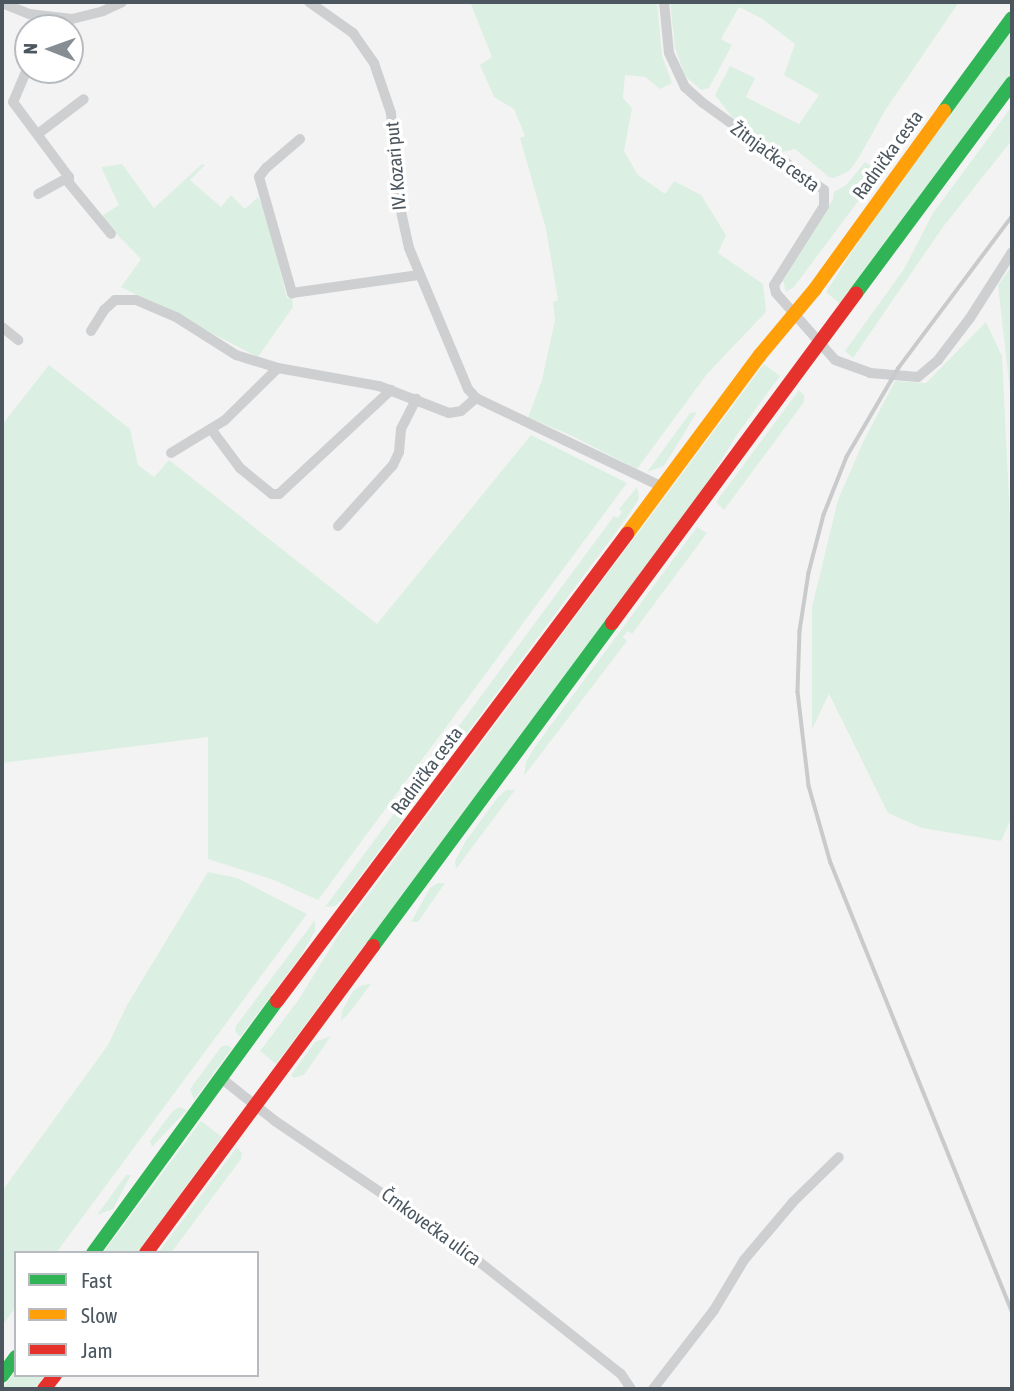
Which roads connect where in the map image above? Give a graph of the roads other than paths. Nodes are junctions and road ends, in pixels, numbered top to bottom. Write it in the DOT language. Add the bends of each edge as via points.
graph roads {
  1 [pos="122,2"];
  2 [pos="309,2"];
  3 [pos="664,2"];
  4 [pos="2,4"];
  5 [pos="27,14"];
  6 [pos="84,16"];
  7 [pos="1012,18"];
  8 [pos="1012,83"];
  9 [pos="21,84"];
  10 [pos="84,99"];
  11 [pos="39,133"];
  12 [pos="300,139"];
  13 [pos="69,177"];
  14 [pos="38,194"];
  15 [pos="111,234"];
  16 [pos="1012,252"];
  17 [pos="419,275"];
  18 [pos="793,313"];
  19 [pos="2,327"];
  20 [pos="91,331"];
  21 [pos="18,340"];
  22 [pos="819,344"];
  23 [pos="278,368"];
  24 [pos="391,390"];
  25 [pos="477,398"];
  26 [pos="416,399"];
  27 [pos="211,429"];
  28 [pos="171,453"];
  29 [pos="663,487"];
  30 [pos="338,526"];
  31 [pos="221,1078"];
  32 [pos="256,1104"];
  33 [pos="839,1157"];
  34 [pos="94,1251"];
  35 [pos="146,1251"];
  36 [pos="14,1360"];
  37 [pos="2,1376"];
  38 [pos="631,1389"];
  39 [pos="653,1389"];
  1 -- 6 [label="street"];
  2 -- 17 [label="street, IV. Kozari put" via="353,33 374,63 391,113 401,221"];
  3 -- 18 [label="street, Žitnjačka cesta" via="669,53 685,87 824,190 824,206 774,285"];
  4 -- 5 [label="street"];
  7 -- 18 [label="main road, Radnička cesta"];
  8 -- 22 [label="main road"];
  9 -- 11 [label="street" via="13,102"];
  10 -- 11 [label="street"];
  11 -- 13 [label="street"];
  12 -- 17 [label="street" via="259,177 292,293"];
  13 -- 14 [label="street"];
  13 -- 15 [label="street" via="69,183"];
  16 -- 22 [label="street" via="970,318 938,360 918,377 893,377 855,367 835,360"];
  17 -- 25 [label="street, IV. Kozari put" via="468,388"];
  18 -- 22 [label="street"];
  18 -- 29 [label="main road, Radnička cesta"];
  19 -- 21 [label="street"];
  20 -- 23 [label="street" via="116,300 136,300 176,317 236,355"];
  22 -- 32 [label="main road"];
  23 -- 24 [label="street"];
  23 -- 27 [label="street"];
  24 -- 26 [label="street"];
  24 -- 27 [label="street" via="279,494 272,494 240,468"];
  25 -- 26 [label="street" via="461,411 449,413"];
  25 -- 29 [label="street"];
  26 -- 30 [label="street" via="401,429 393,465"];
  27 -- 28 [label="street"];
  29 -- 31 [label="main road, Radnička cesta"];
  31 -- 32 [label="street, Črnkovečka ulica"];
  31 -- 34 [label="main road, Radnička cesta"];
  32 -- 35 [label="main road"];
  32 -- 38 [label="street, Črnkovečka ulica" via="468,1252 621,1374"];
  33 -- 39 [label="street" via="744,1260"];
  36 -- 37 [label="main road"];
}
